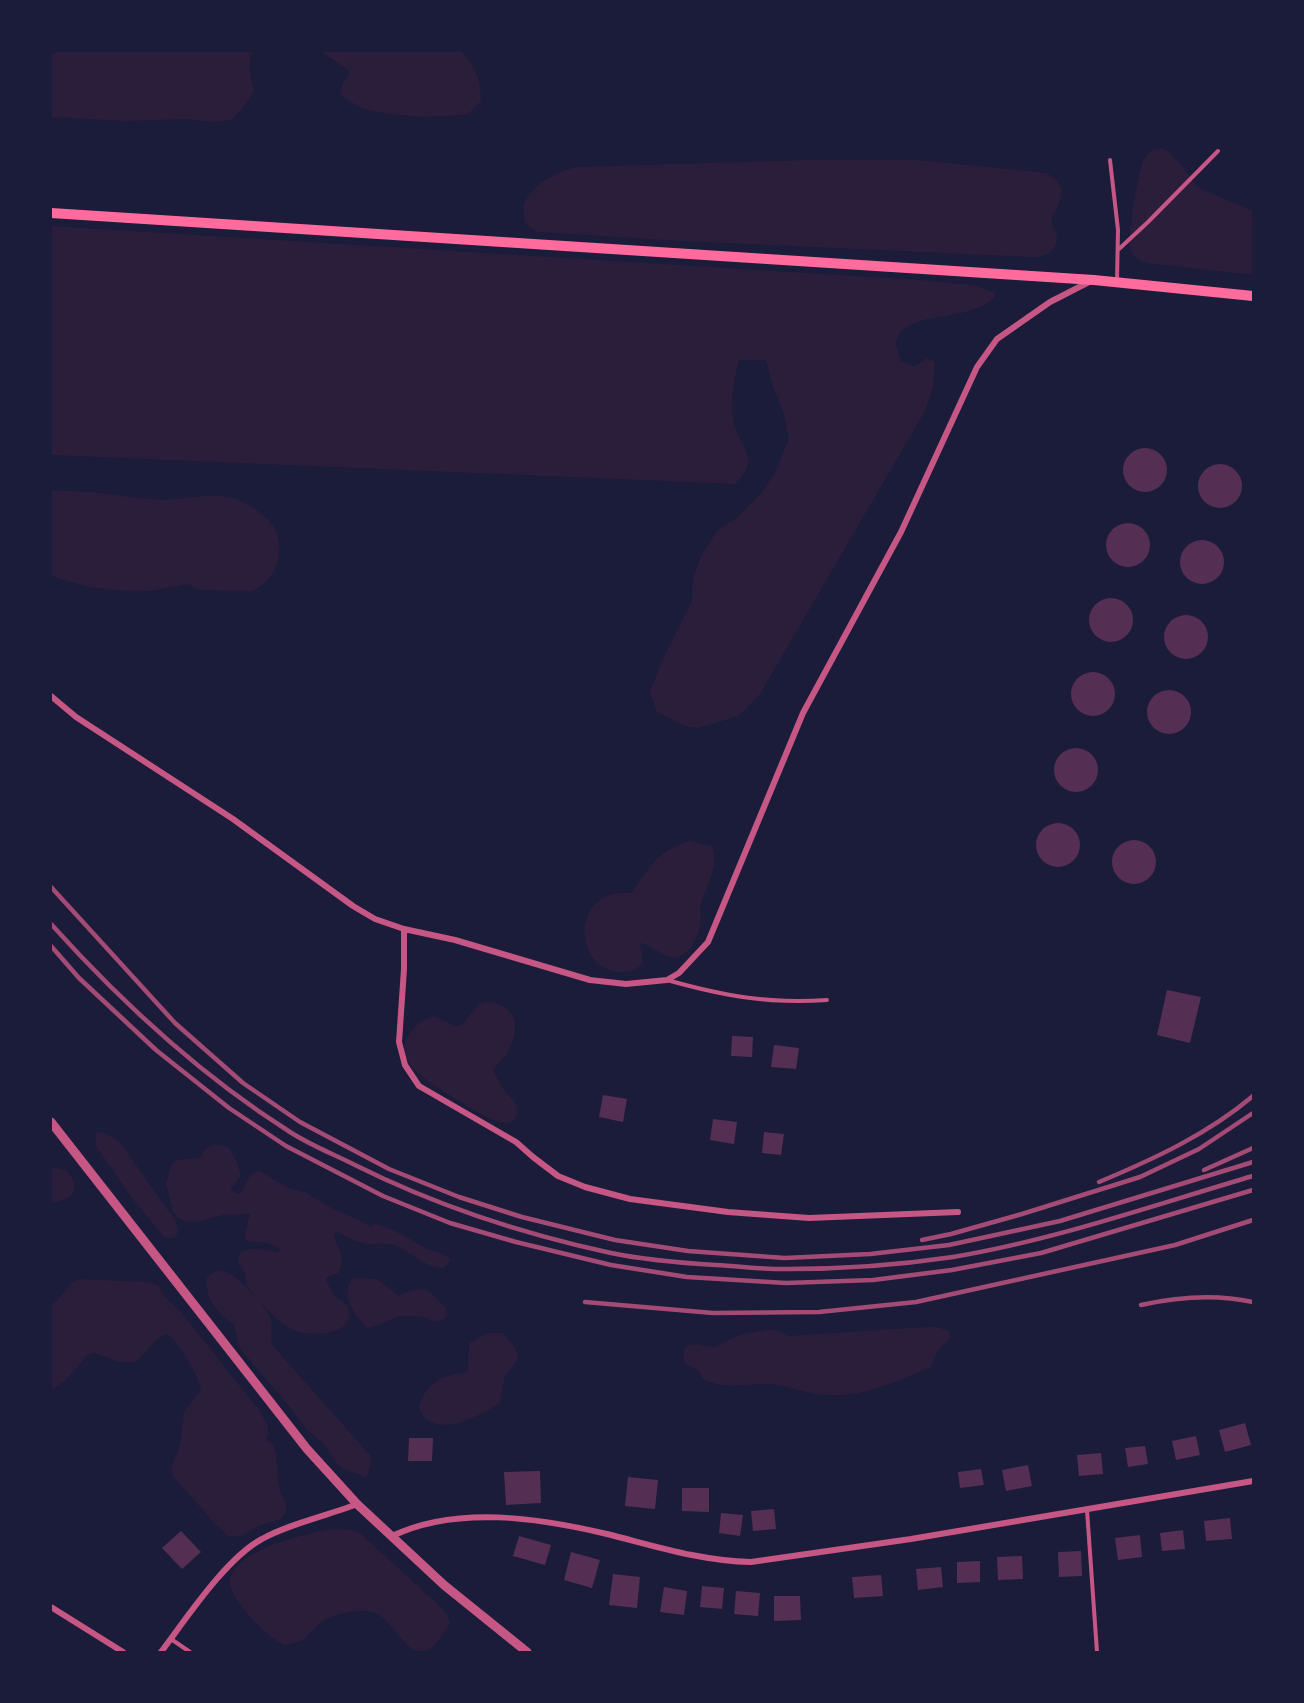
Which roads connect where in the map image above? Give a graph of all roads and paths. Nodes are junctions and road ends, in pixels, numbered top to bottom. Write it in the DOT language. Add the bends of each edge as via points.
graph roads {
  1 [pos="1218,151"];
  2 [pos="1110,160"];
  3 [pos="51,213"];
  4 [pos="1119,249"];
  5 [pos="1094,280"];
  6 [pos="1117,282"];
  7 [pos="1253,296"];
  8 [pos="51,696"];
  9 [pos="404,929"];
  10 [pos="667,980"];
  11 [pos="827,1000"];
  12 [pos="51,1122"];
  13 [pos="958,1212"];
  14 [pos="1253,1481"];
  15 [pos="357,1504"];
  16 [pos="1087,1510"];
  17 [pos="392,1536"];
  18 [pos="51,1607"];
  19 [pos="171,1639"];
  20 [pos="123,1652"];
  21 [pos="161,1652"];
  22 [pos="190,1652"];
  23 [pos="527,1652"];
  24 [pos="1097,1652"];
  1 -- 4 [label="lane"];
  2 -- 4 [label="lane"];
  3 -- 5 [label="main road"];
  4 -- 6 [label="lane"];
  5 -- 6 [label="main road"];
  5 -- 10 [label="street" via="1022,320 998,339 977,367 901,532 803,713 708,942 679,973"];
  6 -- 7 [label="main road"];
  8 -- 9 [label="street" via="353,906"];
  9 -- 10 [label="street" via="590,980 626,984"];
  9 -- 13 [label="street" via="399,1042 405,1065 419,1086 516,1142 558,1176 630,1199 728,1212 809,1218"];
  10 -- 11 [label="lane" via="738,997 789,1002"];
  12 -- 15 [label="street" via="307,1449"];
  14 -- 16 [label="street"];
  15 -- 17 [label="street"];
  15 -- 19 [label="street" via="277,1532 247,1548"];
  16 -- 17 [label="street" via="751,1562 688,1555 555,1524 500,1518 439,1522"];
  16 -- 24 [label="lane"];
  17 -- 23 [label="street" via="444,1585"];
  18 -- 20 [label="street"];
  19 -- 21 [label="street"];
  19 -- 22 [label="lane"];
}
